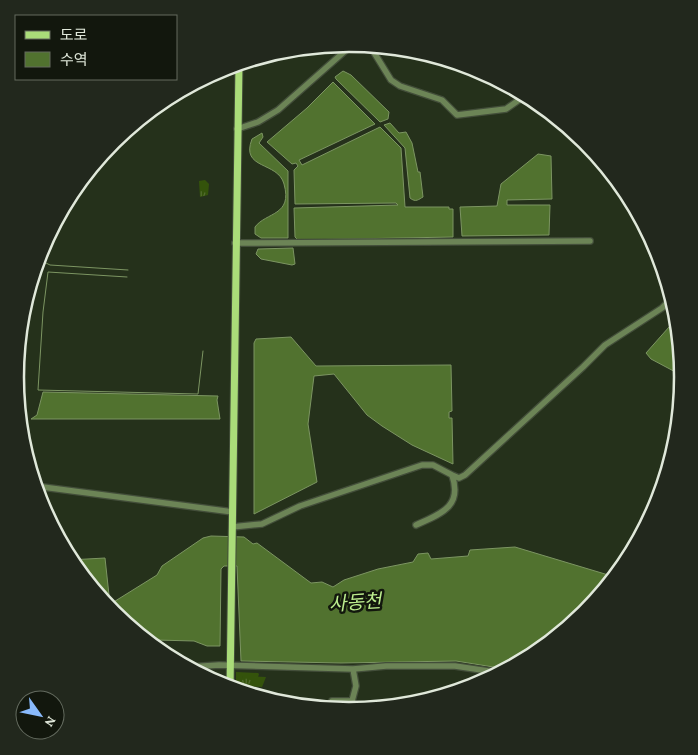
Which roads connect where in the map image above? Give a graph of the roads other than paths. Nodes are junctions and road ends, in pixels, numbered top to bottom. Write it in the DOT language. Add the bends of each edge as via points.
graph roads {
  1 [pos="344,52"];
  2 [pos="375,53"];
  3 [pos="239,72"];
  4 [pos="519,100"];
  5 [pos="237,129"];
  6 [pos="590,241"];
  7 [pos="235,243"];
  8 [pos="666,304"];
  9 [pos="452,475"];
  10 [pos="43,487"];
  11 [pos="233,512"];
  12 [pos="416,525"];
  13 [pos="232,527"];
  14 [pos="231,666"];
  15 [pos="201,667"];
  16 [pos="353,669"];
  17 [pos="489,671"];
  18 [pos="230,680"];
  19 [pos="332,702"];
  1 -- 5 [label="street" via="278,110"];
  2 -- 4 [label="street" via="391,80 442,100 457,115 491,113 506,109"];
  3 -- 5 [label="main road"];
  5 -- 7 [label="main road"];
  6 -- 7 [label="street"];
  7 -- 11 [label="main road"];
  8 -- 9 [label="street" via="605,345 465,475 459,478"];
  9 -- 12 [label="street" via="455,492 449,507"];
  9 -- 13 [label="street" via="432,465 422,465 300,506 262,524"];
  10 -- 11 [label="street"];
  11 -- 13 [label="main road"];
  13 -- 14 [label="main road"];
  14 -- 15 [label="street"];
  14 -- 16 [label="street"];
  14 -- 18 [label="main road"];
  16 -- 17 [label="street" via="455,666"];
  16 -- 19 [label="street" via="356,686 352,701"];
}
